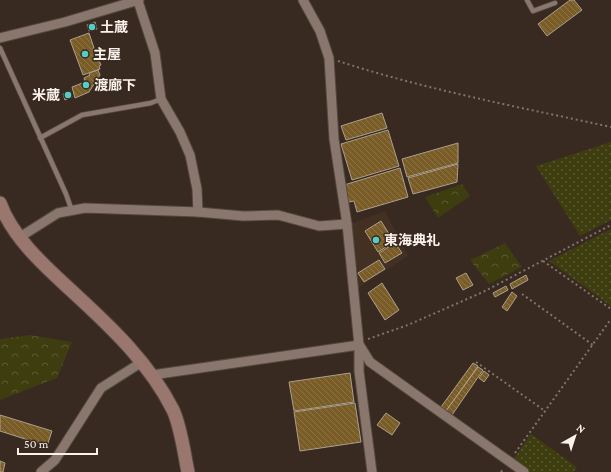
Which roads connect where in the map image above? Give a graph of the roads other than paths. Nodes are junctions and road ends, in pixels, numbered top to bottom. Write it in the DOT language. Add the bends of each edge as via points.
graph roads {
  1 [pos="303,0"];
  2 [pos="527,0"];
  3 [pos="139,1"];
  4 [pos="555,3"];
  5 [pos="0,38"];
  6 [pos="0,48"];
  7 [pos="161,99"];
  8 [pos="40,138"];
  9 [pos="0,203"];
  10 [pos="72,211"];
  11 [pos="198,212"];
  12 [pos="347,224"];
  13 [pos="20,237"];
  14 [pos="359,344"];
  15 [pos="142,362"];
  16 [pos="152,375"];
  17 [pos="41,472"];
  18 [pos="188,472"];
  19 [pos="372,472"];
  20 [pos="524,472"];
  1 -- 12 [label="street" via="320,31 329,58 334,139"];
  2 -- 4 [label="lane" via="532,12"];
  3 -- 5 [label="street"];
  3 -- 7 [label="street" via="155,53"];
  6 -- 8 [label="lane"];
  7 -- 8 [label="lane" via="82,115"];
  7 -- 11 [label="street" via="190,155"];
  8 -- 10 [label="lane"];
  9 -- 13 [label="street" via="4,214"];
  10 -- 11 [label="street" via="85,208"];
  10 -- 13 [label="street" via="58,213"];
  11 -- 12 [label="street" via="243,216 278,215 319,226"];
  12 -- 14 [label="street"];
  13 -- 15 [label="street" via="56,276 106,322"];
  14 -- 16 [label="street"];
  14 -- 19 [label="street" via="358,371"];
  14 -- 20 [label="street" via="370,362"];
  15 -- 16 [label="street"];
  15 -- 17 [label="street" via="101,388 55,460"];
  16 -- 18 [label="street" via="173,411"];
}
